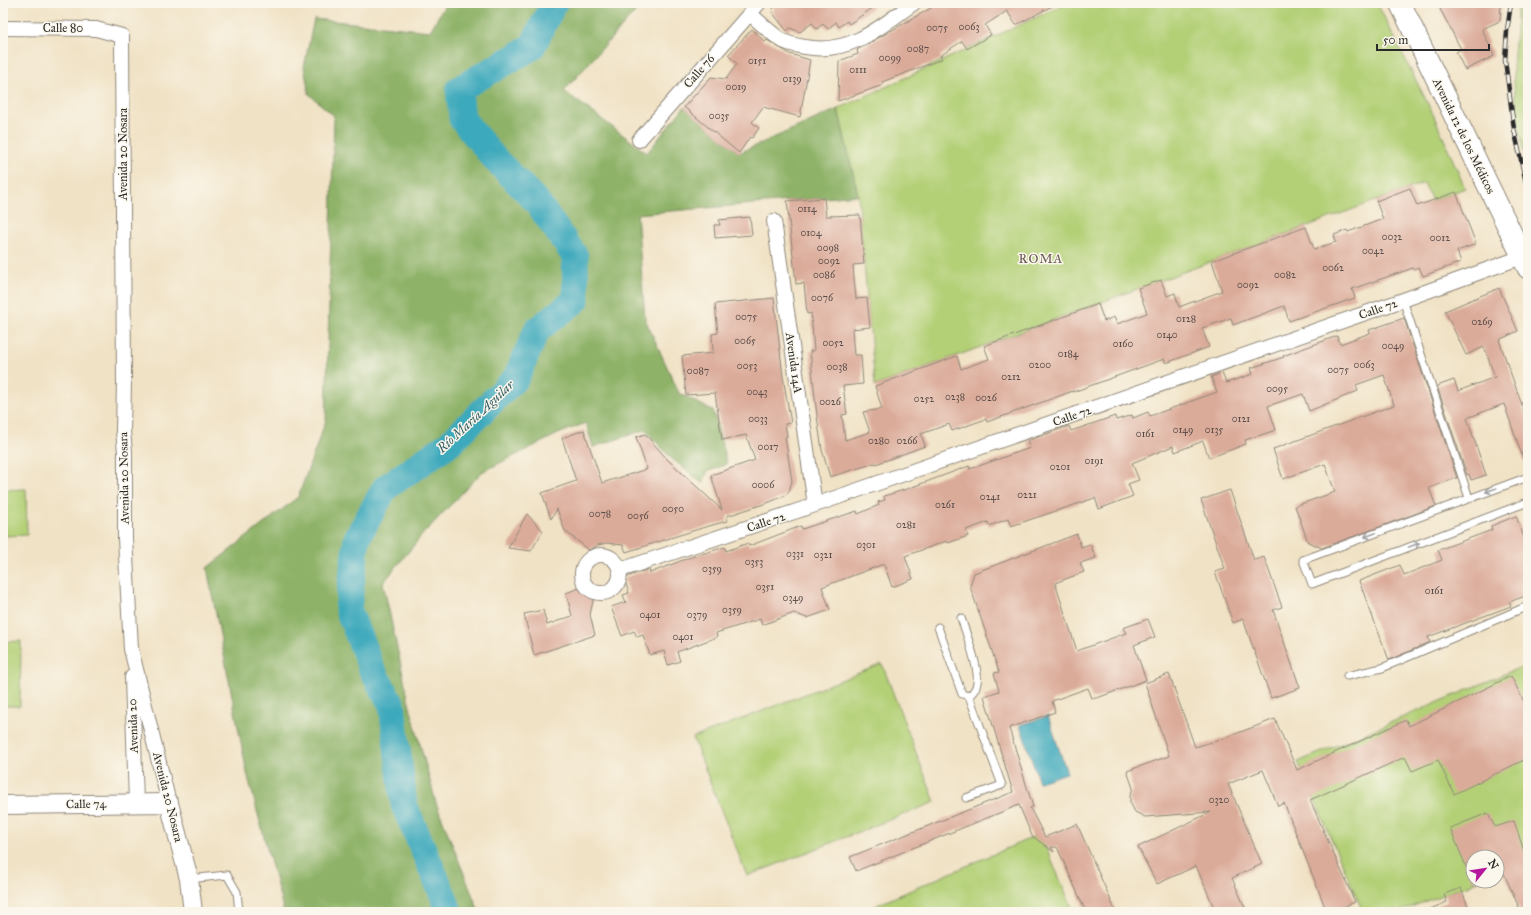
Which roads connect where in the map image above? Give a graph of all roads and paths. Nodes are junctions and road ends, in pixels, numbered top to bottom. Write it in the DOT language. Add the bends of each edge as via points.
graph roads {
  1 [pos="914,3"];
  2 [pos="1400,3"];
  3 [pos="754,8"];
  4 [pos="3,28"];
  5 [pos="122,36"];
  6 [pos="639,140"];
  7 [pos="774,221"];
  8 [pos="1525,262"];
  9 [pos="1403,300"];
  10 [pos="1528,477"];
  11 [pos="1469,498"];
  12 [pos="1528,502"];
  13 [pos="815,505"];
  14 [pos="620,570"];
  15 [pos="1528,606"];
  16 [pos="961,618"];
  17 [pos="938,627"];
  18 [pos="131,649"];
  19 [pos="1347,676"];
  20 [pos="969,696"];
  21 [pos="966,798"];
  22 [pos="136,803"];
  23 [pos="169,803"];
  24 [pos="3,805"];
  25 [pos="189,879"];
  26 [pos="193,912"];
  27 [pos="239,912"];
  1 -- 3 [label="street" via="858,41 822,49 807,48 783,40"];
  2 -- 8 [label="main road, Avenida 12 de los Médicos"];
  3 -- 6 [label="street, Calle 76"];
  4 -- 5 [label="street, Calle 80" via="96,29"];
  5 -- 18 [label="street, Avenida 20 Nosara" via="123,432"];
  7 -- 13 [label="street, Avenida 14A"];
  8 -- 9 [label="street, Calle 72"];
  9 -- 11 [label="lane"];
  9 -- 13 [label="street, Calle 72"];
  10 -- 11 [label="lane, one-way"];
  11 -- 12 [label="lane, one-way" via="1303,560 1312,584"];
  13 -- 14 [label="street, Calle 72"];
  15 -- 19 [label="lane" via="1382,668"];
  16 -- 20 [label="lane" via="978,681 975,691"];
  17 -- 20 [label="lane" via="962,694"];
  18 -- 22 [label="street, Avenida 20"];
  18 -- 23 [label="street, Avenida 20 Nosara"];
  20 -- 21 [label="lane" via="1002,785"];
  22 -- 23 [label="street, Calle 74"];
  22 -- 24 [label="street, Calle 74"];
  23 -- 25 [label="street, Avenida 20 Nosara"];
  25 -- 26 [label="street, Avenida 20 Nosara"];
  25 -- 27 [label="lane" via="227,875 237,892"];
}
